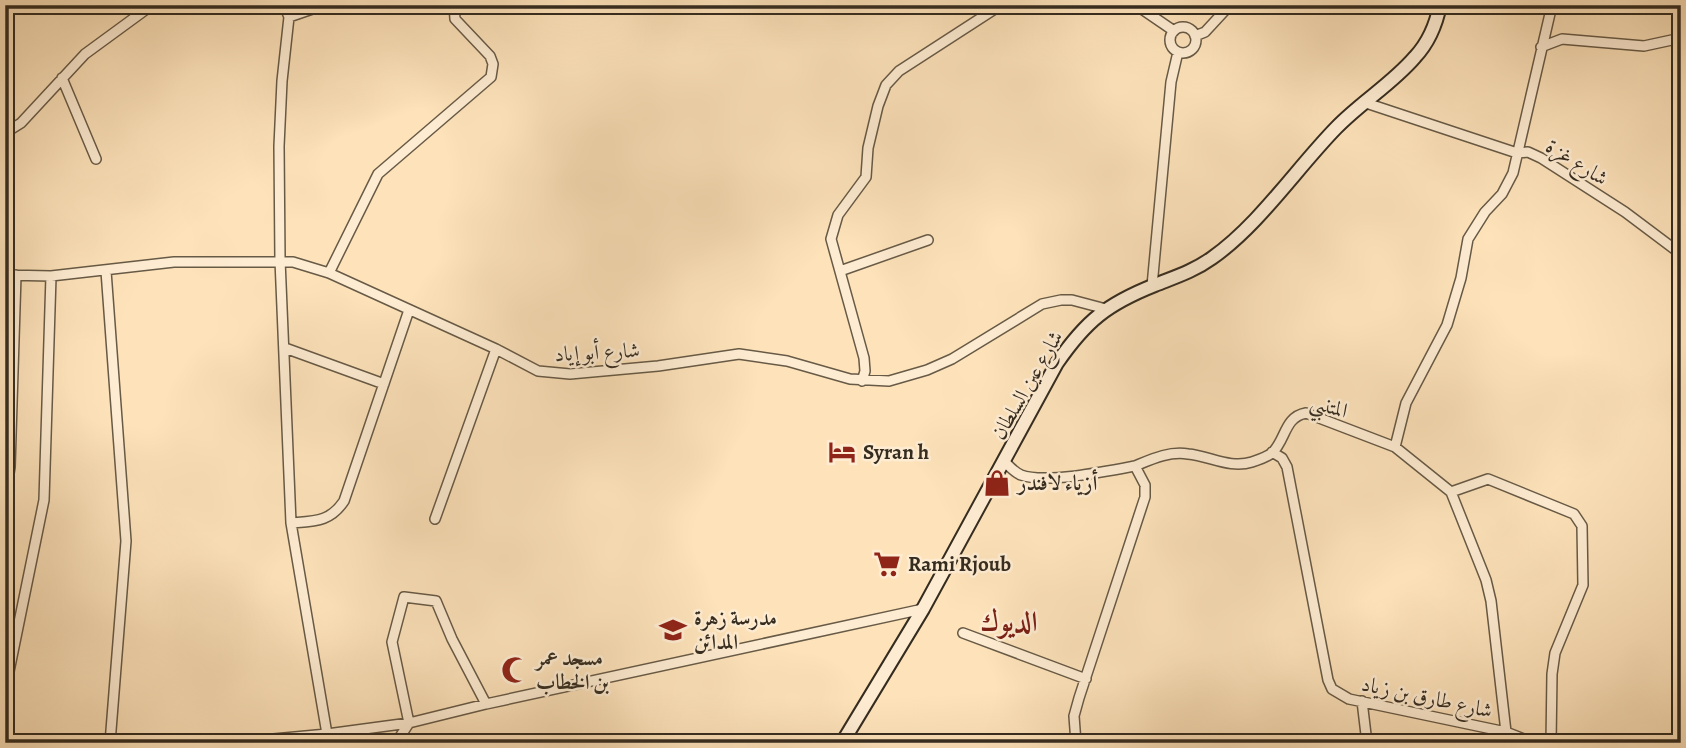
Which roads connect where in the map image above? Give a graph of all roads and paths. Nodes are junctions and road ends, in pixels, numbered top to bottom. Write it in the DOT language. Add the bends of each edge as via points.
graph roads {
  1 [pos="152,5"];
  2 [pos="284,5"];
  3 [pos="324,5"];
  4 [pos="454,5"];
  5 [pos="1001,5"];
  6 [pos="1136,5"];
  7 [pos="1230,5"];
  8 [pos="1440,5"];
  9 [pos="1552,5"];
  10 [pos="289,17"];
  11 [pos="1174,30"];
  12 [pos="1195,36"];
  13 [pos="1681,38"];
  14 [pos="1541,47"];
  15 [pos="1178,52"];
  16 [pos="62,78"];
  17 [pos="1363,102"];
  18 [pos="5,133"];
  19 [pos="1517,153"];
  20 [pos="96,159"];
  21 [pos="928,240"];
  22 [pos="1681,254"];
  23 [pos="280,261"];
  24 [pos="106,271"];
  25 [pos="840,271"];
  26 [pos="329,273"];
  27 [pos="5,275"];
  28 [pos="16,275"];
  29 [pos="51,276"];
  30 [pos="1152,286"];
  31 [pos="1106,309"];
  32 [pos="409,310"];
  33 [pos="285,348"];
  34 [pos="496,349"];
  35 [pos="862,382"];
  36 [pos="384,384"];
  37 [pos="1395,447"];
  38 [pos="1272,452"];
  39 [pos="1004,461"];
  40 [pos="1135,466"];
  41 [pos="7,467"];
  42 [pos="1451,492"];
  43 [pos="5,499"];
  44 [pos="436,519"];
  45 [pos="291,523"];
  46 [pos="923,609"];
  47 [pos="963,633"];
  48 [pos="1086,679"];
  49 [pos="5,691"];
  50 [pos="1362,701"];
  51 [pos="486,704"];
  52 [pos="409,723"];
  53 [pos="1506,732"];
  54 [pos="327,734"];
  55 [pos="110,743"];
  56 [pos="231,743"];
  57 [pos="396,743"];
  58 [pos="842,743"];
  59 [pos="1076,743"];
  60 [pos="1367,743"];
  61 [pos="1534,743"];
  62 [pos="1550,743"];
  1 -- 16 [label="street" via="85,54"];
  2 -- 10 [label="street"];
  3 -- 10 [label="street"];
  4 -- 26 [label="street" via="455,19 490,56 491,77 378,174"];
  5 -- 25 [label="street" via="886,85 868,148 866,177 838,215 833,230"];
  6 -- 11 [label="street"];
  7 -- 12 [label="street" via="1205,32"];
  8 -- 17 [label="main road, شارع عين السلطان" via="1437,23 1417,56"];
  9 -- 14 [label="street"];
  10 -- 23 [label="street" via="279,146"];
  11 -- 12 [label="street" via="1186,27"];
  11 -- 15 [label="street" via="1170,42"];
  12 -- 15 [label="street" via="1193,48"];
  13 -- 14 [label="street" via="1644,46 1562,39"];
  14 -- 19 [label="street"];
  15 -- 30 [label="street" via="1171,82"];
  16 -- 18 [label="street"];
  16 -- 20 [label="street"];
  17 -- 19 [label="street, شارع غزة"];
  17 -- 30 [label="main road, شارع عين السلطان" via="1215,256 1195,270"];
  19 -- 22 [label="street, شارع غزة" via="1541,158"];
  19 -- 37 [label="street" via="1502,194 1468,239 1447,325 1406,403"];
  21 -- 25 [label="street"];
  23 -- 24 [label="street, شارع أبو إياد" via="174,262"];
  23 -- 26 [label="street, شارع أبو إياد"];
  23 -- 33 [label="street"];
  24 -- 29 [label="street, شارع أبو إياد"];
  24 -- 55 [label="street" via="125,533"];
  25 -- 35 [label="street" via="864,358"];
  26 -- 32 [label="street, شارع أبو إياد"];
  27 -- 28 [label="street, شارع أبو إياد"];
  28 -- 29 [label="street, شارع أبو إياد"];
  28 -- 41 [label="street"];
  29 -- 49 [label="street" via="44,500"];
  30 -- 31 [label="main road, شارع عين السلطان"];
  31 -- 35 [label="street, شارع أبو إياد" via="1072,300 1042,304 939,365 889,381"];
  31 -- 39 [label="main road, شارع عين السلطان" via="1088,323 1057,363"];
  32 -- 34 [label="street, شارع أبو إياد"];
  32 -- 36 [label="street"];
  33 -- 36 [label="street"];
  33 -- 45 [label="street"];
  34 -- 35 [label="street, شارع أبو إياد" via="538,371 554,373 626,370 738,354 787,361"];
  34 -- 44 [label="street"];
  36 -- 45 [label="street" via="344,501 324,519"];
  37 -- 38 [label="street, المتنبي" via="1306,413 1296,415 1288,424"];
  37 -- 42 [label="street"];
  38 -- 40 [label="street" via="1241,464 1179,453"];
  38 -- 50 [label="street, شارع طارق بن زياد" via="1287,467 1328,680 1341,695"];
  39 -- 40 [label="street" via="1017,473 1038,477"];
  39 -- 46 [label="main road, شارع عين السلطان"];
  40 -- 48 [label="street" via="1145,485 1145,497"];
  41 -- 43 [label="street"];
  42 -- 53 [label="street, شارع طارق بن زياد" via="1489,591"];
  42 -- 62 [label="street" via="1488,479 1574,514 1581,522 1583,585 1555,653"];
  45 -- 54 [label="street"];
  46 -- 51 [label="street"];
  46 -- 58 [label="main road, شارع عين السلطان"];
  47 -- 48 [label="street"];
  48 -- 59 [label="street" via="1074,716"];
  50 -- 53 [label="street, شارع طارق بن زياد"];
  50 -- 60 [label="street"];
  51 -- 52 [label="street"];
  51 -- 52 [label="street" via="436,601 404,597 392,642"];
  52 -- 54 [label="street"];
  52 -- 57 [label="street"];
  53 -- 61 [label="street"];
  54 -- 56 [label="street"];
}
